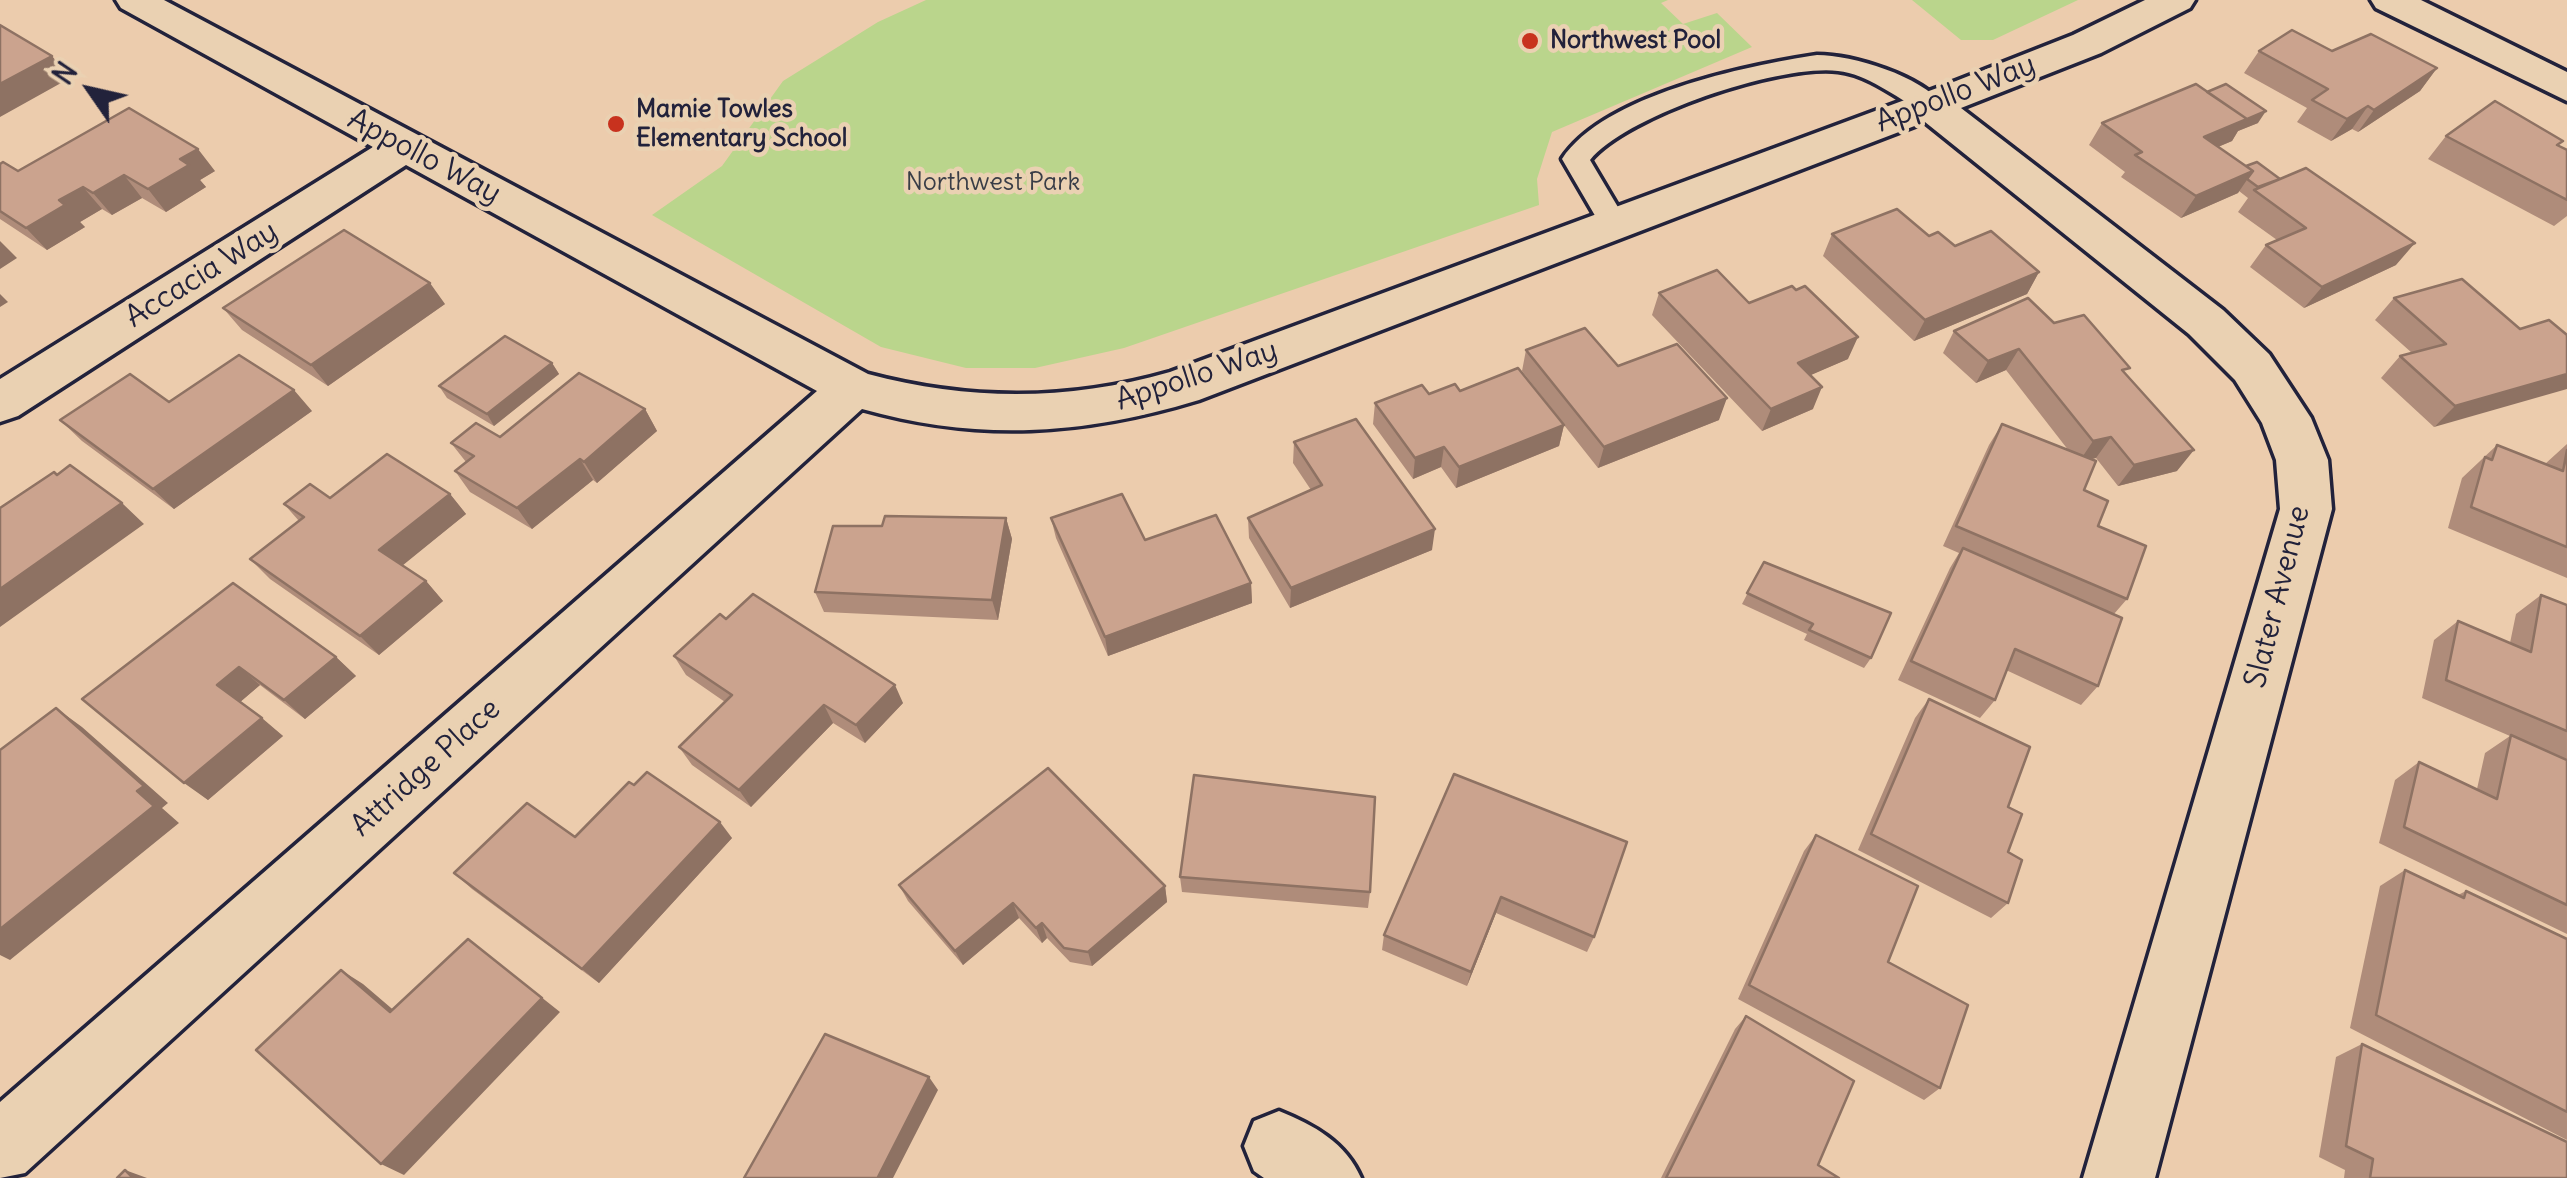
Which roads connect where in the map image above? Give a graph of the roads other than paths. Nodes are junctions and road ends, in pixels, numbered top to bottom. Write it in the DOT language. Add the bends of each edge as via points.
graph roads {
  1 [pos="135,0"];
  2 [pos="2176,0"];
  3 [pos="2390,0"];
  4 [pos="2567,88"];
  5 [pos="1930,105"];
  6 [pos="404,147"];
  7 [pos="1614,224"];
  8 [pos="853,388"];
  9 [pos="0,402"];
  10 [pos="0,1148"];
  11 [pos="2119,1178"];
  1 -- 6 [label="street, Appollo Way"];
  2 -- 5 [label="street, Appollo Way" via="2087,44"];
  3 -- 4 [label="street"];
  5 -- 7 [label="street, Appollo Way"];
  5 -- 7 [label="lane" via="1840,64 1804,63 1650,110 1596,136 1576,159"];
  5 -- 11 [label="street, Slater Avenue" via="2206,322 2252,368 2286,418 2302,460 2306,509"];
  6 -- 8 [label="street, Appollo Way"];
  6 -- 9 [label="street, Accacia Way"];
  7 -- 8 [label="street, Appollo Way" via="1134,402 1062,414 984,416 915,407"];
  8 -- 10 [label="street, Attridge Place"];
}
